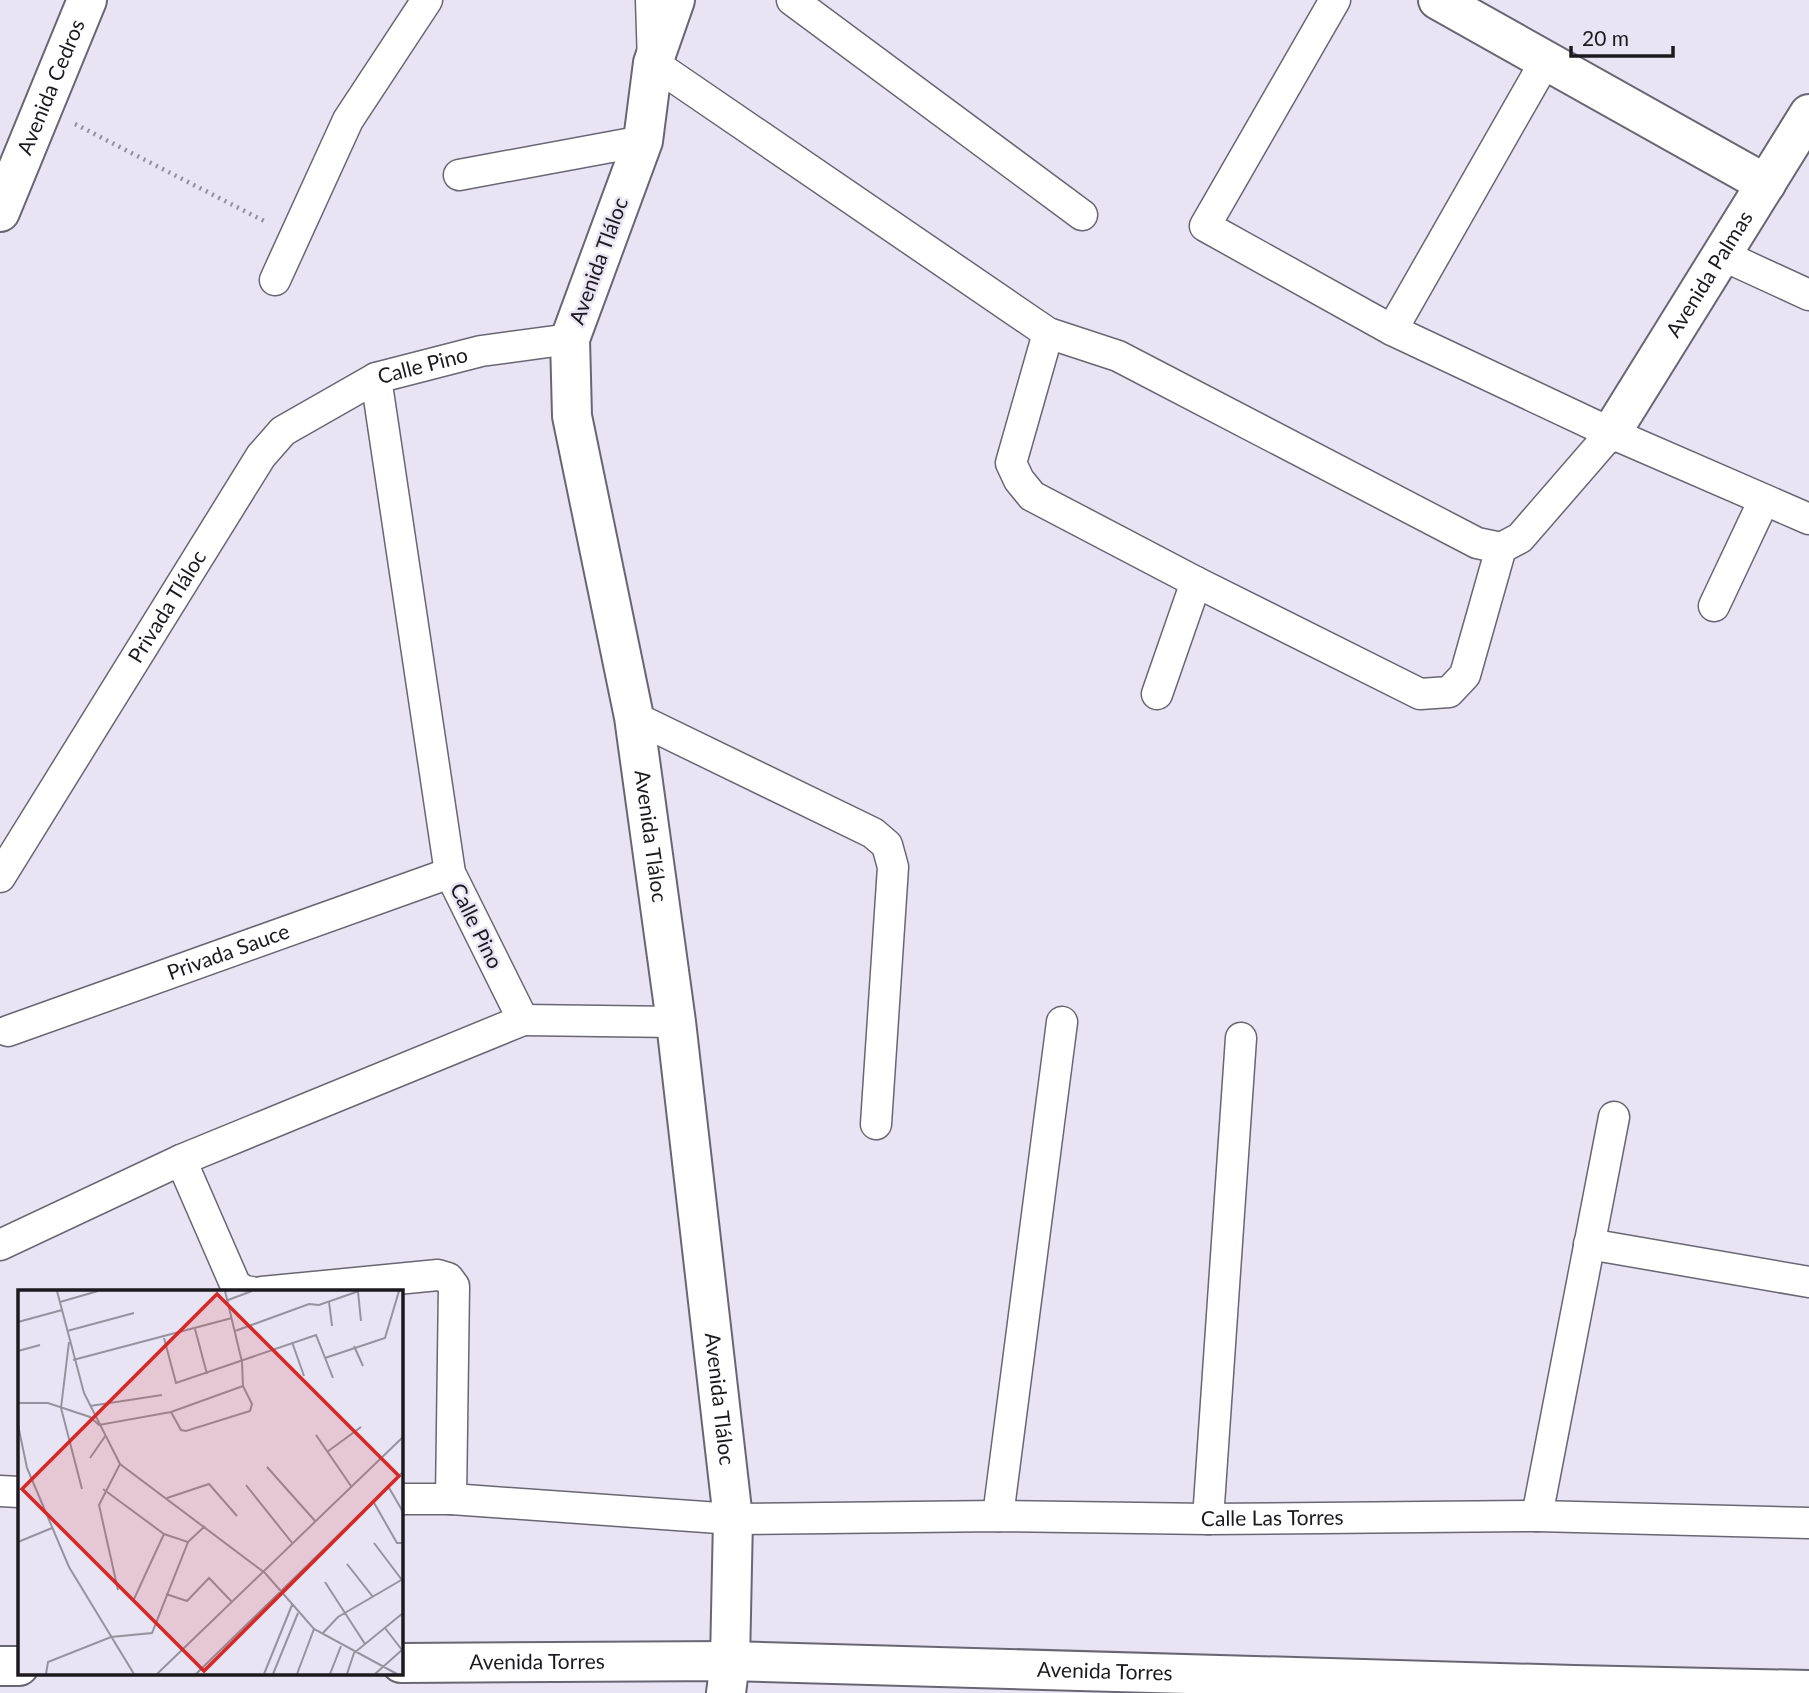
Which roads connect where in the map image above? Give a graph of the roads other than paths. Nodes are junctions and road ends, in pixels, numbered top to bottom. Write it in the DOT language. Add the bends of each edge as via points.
graph roads {
  1 [pos="87,0"];
  2 [pos="427,0"];
  3 [pos="651,0"];
  4 [pos="675,0"];
  5 [pos="792,0"];
  6 [pos="1335,0"];
  7 [pos="1438,0"];
  8 [pos="1546,60"];
  9 [pos="653,63"];
  10 [pos="1809,114"];
  11 [pos="643,141"];
  12 [pos="459,174"];
  13 [pos="1766,184"];
  14 [pos="0,212"];
  15 [pos="1082,215"];
  16 [pos="1722,255"];
  17 [pos="275,280"];
  18 [pos="1809,295"];
  19 [pos="1392,330"];
  20 [pos="1048,333"];
  21 [pos="570,339"];
  22 [pos="376,377"];
  23 [pos="1611,433"];
  24 [pos="1764,499"];
  25 [pos="1809,519"];
  26 [pos="1501,548"];
  27 [pos="1196,582"];
  28 [pos="1714,606"];
  29 [pos="1157,694"];
  30 [pos="634,717"];
  31 [pos="450,873"];
  32 [pos="0,877"];
  33 [pos="523,1020"];
  34 [pos="676,1022"];
  35 [pos="1062,1023"];
  36 [pos="8,1031"];
  37 [pos="1241,1038"];
  38 [pos="1614,1117"];
  39 [pos="876,1124"];
  40 [pos="181,1160"];
  41 [pos="1590,1244"];
  42 [pos="0,1245"];
  43 [pos="1809,1282"];
  44 [pos="243,1290"];
  45 [pos="283,1290"];
  46 [pos="0,1491"];
  47 [pos="18,1492"];
  48 [pos="402,1499"];
  49 [pos="451,1499"];
  50 [pos="998,1516"];
  51 [pos="1537,1516"];
  52 [pos="733,1519"];
  53 [pos="1208,1519"];
  54 [pos="1809,1523"];
  55 [pos="402,1663"];
  56 [pos="0,1666"];
  57 [pos="18,1666"];
  58 [pos="728,1677"];
  59 [pos="1573,1689"];
  60 [pos="1809,1690"];
  61 [pos="1712,1691"];
  1 -- 14 [label="main road, Avenida Cedros"];
  2 -- 17 [label="street" via="348,120"];
  3 -- 9 [label="street"];
  4 -- 9 [label="main road, Avenida Tláloc"];
  5 -- 15 [label="street"];
  6 -- 19 [label="street" via="1205,226"];
  7 -- 8 [label="main road"];
  8 -- 13 [label="main road"];
  8 -- 19 [label="street"];
  9 -- 11 [label="main road, Avenida Tláloc"];
  9 -- 20 [label="street"];
  10 -- 13 [label="main road, Avenida Palmas"];
  11 -- 12 [label="street"];
  11 -- 21 [label="main road, Avenida Tláloc"];
  13 -- 16 [label="main road, Avenida Palmas"];
  16 -- 18 [label="street"];
  16 -- 23 [label="main road, Avenida Palmas"];
  19 -- 23 [label="street"];
  20 -- 26 [label="street" via="1118,356 1477,542"];
  20 -- 27 [label="street" via="1011,463 1019,480 1032,496"];
  21 -- 22 [label="street, Calle Pino" via="481,351"];
  21 -- 30 [label="main road, Avenida Tláloc" via="572,416"];
  22 -- 31 [label="street, Calle Pino"];
  22 -- 32 [label="street, Privada Tláloc" via="283,431 261,456"];
  23 -- 24 [label="street"];
  23 -- 26 [label="street" via="1521,538"];
  24 -- 25 [label="street"];
  24 -- 28 [label="street"];
  26 -- 27 [label="street" via="1465,675 1449,692 1420,694"];
  27 -- 29 [label="street"];
  30 -- 34 [label="main road, Avenida Tláloc"];
  30 -- 39 [label="street" via="873,833 887,845 893,867"];
  31 -- 33 [label="street, Calle Pino"];
  31 -- 36 [label="street, Privada Sauce"];
  33 -- 34 [label="street"];
  33 -- 40 [label="street"];
  34 -- 52 [label="main road, Avenida Tláloc"];
  35 -- 50 [label="street"];
  37 -- 53 [label="street"];
  38 -- 41 [label="street"];
  40 -- 42 [label="street"];
  40 -- 44 [label="street" via="235,1284"];
  41 -- 43 [label="street"];
  41 -- 51 [label="street"];
  45 -- 49 [label="street" via="438,1275 448,1278 454,1286"];
  46 -- 47 [label="street"];
  48 -- 49 [label="street, Calle Las Torres"];
  49 -- 52 [label="street, Calle Las Torres"];
  50 -- 52 [label="street, Calle Las Torres"];
  50 -- 53 [label="street, Calle Las Torres"];
  51 -- 53 [label="street, Calle Las Torres"];
  51 -- 54 [label="street, Calle Las Torres"];
  52 -- 58 [label="main road, Avenida Tláloc"];
  55 -- 58 [label="main road, Avenida Torres"];
  56 -- 57 [label="main road"];
  58 -- 59 [label="main road, Avenida Torres"];
  59 -- 61 [label="main road, Avenida Torres"];
  60 -- 61 [label="main road, Avenida Torres"];
}
